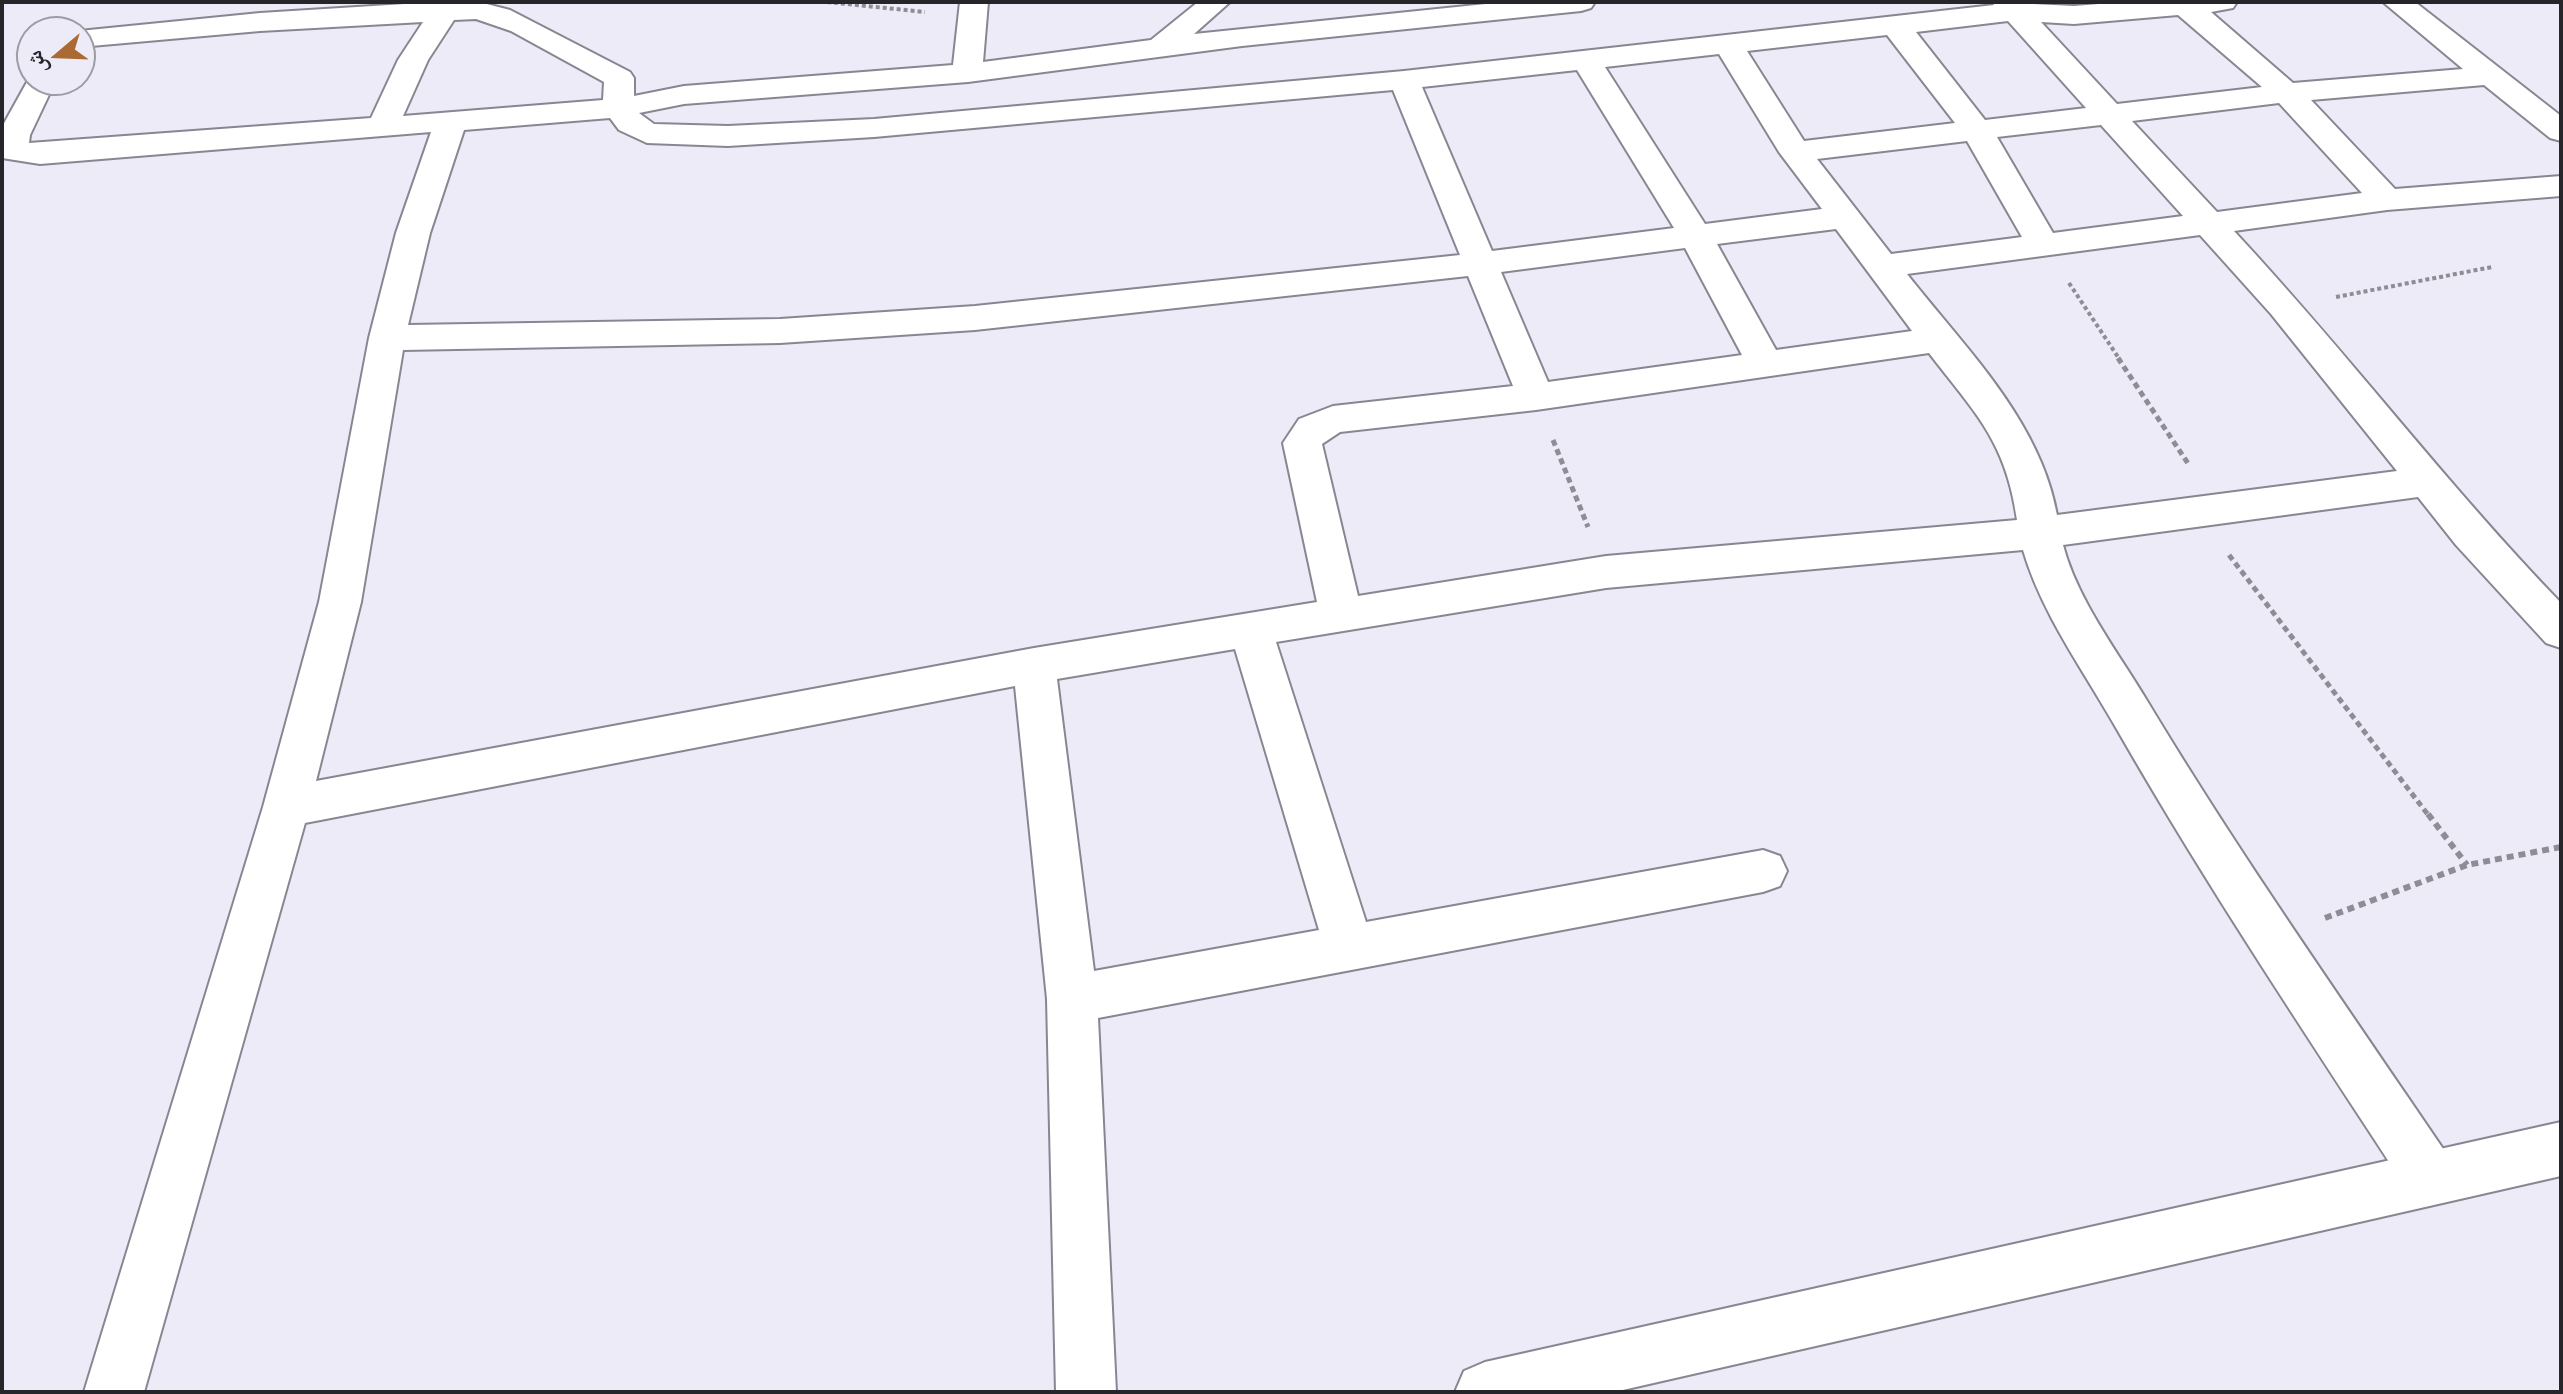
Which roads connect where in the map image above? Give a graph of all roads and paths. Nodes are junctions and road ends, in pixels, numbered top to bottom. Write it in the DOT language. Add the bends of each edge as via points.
graph roads {
  1 [pos="827,2"];
  2 [pos="1216,2"];
  3 [pos="1581,2"];
  4 [pos="2223,2"];
  5 [pos="2397,2"];
  6 [pos="2183,4"];
  7 [pos="449,6"];
  8 [pos="2010,7"];
  9 [pos="972,9"];
  10 [pos="1438,10"];
  11 [pos="1894,24"];
  12 [pos="96,26"];
  13 [pos="1728,45"];
  14 [pos="1155,49"];
  15 [pos="1586,60"];
  16 [pos="968,73"];
  17 [pos="2494,75"];
  18 [pos="1404,80"];
  19 [pos="2288,93"];
  20 [pos="33,96"];
  21 [pos="619,108"];
  22 [pos="2107,115"];
  23 [pos="450,123"];
  24 [pos="383,126"];
  25 [pos="1977,130"];
  26 [pos="2561,131"];
  27 [pos="1795,152"];
  28 [pos="2561,186"];
  29 [pos="2387,200"];
  30 [pos="1845,217"];
  31 [pos="2206,224"];
  32 [pos="1697,238"];
  33 [pos="2044,246"];
  34 [pos="1480,264"];
  35 [pos="1884,266"];
  36 [pos="2492,267"];
  37 [pos="2284,306"];
  38 [pos="387,338"];
  39 [pos="1939,339"];
  40 [pos="1764,362"];
  41 [pos="1536,397"];
  42 [pos="2430,481"];
  43 [pos="2207,511"];
  44 [pos="2039,533"];
  45 [pos="1606,572"];
  46 [pos="1341,614"];
  47 [pos="1250,628"];
  48 [pos="2561,631"];
  49 [pos="1034,665"];
  50 [pos="286,807"];
  51 [pos="2561,847"];
  52 [pos="2467,865"];
  53 [pos="1763,871"];
  54 [pos="2271,938"];
  55 [pos="1349,947"];
  56 [pos="1072,999"];
  57 [pos="2561,1149"];
  58 [pos="2431,1178"];
  59 [pos="114,1392"];
  60 [pos="1086,1392"];
  61 [pos="1485,1392"];
  1 -- 9 [label="path"];
  2 -- 14 [label="street"];
  3 -- 10 [label="street"];
  4 -- 6 [label="street"];
  5 -- 17 [label="street"];
  6 -- 8 [label="street" via="2074,15"];
  6 -- 19 [label="street" via="2237,44"];
  7 -- 12 [label="street"];
  7 -- 21 [label="street" via="497,14 533,28 562,50 609,72 621,85"];
  7 -- 24 [label="street" via="413,60"];
  8 -- 11 [label="street"];
  8 -- 22 [label="street"];
  9 -- 16 [label="street"];
  10 -- 14 [label="street"];
  11 -- 13 [label="street"];
  11 -- 25 [label="street"];
  13 -- 15 [label="street"];
  13 -- 27 [label="street"];
  14 -- 16 [label="street"];
  15 -- 18 [label="street"];
  15 -- 32 [label="street"];
  16 -- 21 [label="street" via="684,95"];
  17 -- 19 [label="street"];
  17 -- 26 [label="street"];
  18 -- 21 [label="street" via="874,128 728,136 647,133"];
  18 -- 34 [label="street"];
  19 -- 22 [label="street"];
  19 -- 29 [label="street"];
  20 -- 24 [label="street" via="14,135 13,151 40,154"];
  21 -- 23 [label="street"];
  22 -- 25 [label="street"];
  22 -- 31 [label="street"];
  23 -- 24 [label="street"];
  23 -- 38 [label="street" via="413,233"];
  25 -- 27 [label="street"];
  25 -- 33 [label="street"];
  27 -- 30 [label="street"];
  28 -- 29 [label="street"];
  29 -- 31 [label="street"];
  30 -- 32 [label="street"];
  30 -- 35 [label="street"];
  31 -- 33 [label="street"];
  31 -- 37 [label="street"];
  32 -- 34 [label="street"];
  32 -- 40 [label="street"];
  33 -- 35 [label="street"];
  33 -- 43 [label="path"];
  34 -- 38 [label="street" via="975,318 749,332"];
  34 -- 41 [label="street"];
  35 -- 39 [label="street"];
  36 -- 37 [label="path"];
  37 -- 42 [label="street"];
  38 -- 50 [label="street" via="340,602"];
  39 -- 40 [label="street"];
  39 -- 44 [label="street" via="2007,429 2025,462"];
  40 -- 41 [label="street"];
  41 -- 45 [label="path"];
  41 -- 46 [label="street" via="1333,419 1312,429 1302,443"];
  42 -- 43 [label="street"];
  42 -- 48 [label="street" via="2470,534"];
  43 -- 44 [label="street"];
  43 -- 52 [label="path"];
  44 -- 45 [label="street"];
  44 -- 54 [label="street" via="2052,573 2089,641"];
  45 -- 46 [label="street"];
  46 -- 47 [label="street"];
  47 -- 49 [label="street"];
  47 -- 55 [label="street"];
  49 -- 50 [label="street"];
  49 -- 56 [label="street"];
  50 -- 59 [label="street"];
  51 -- 52 [label="path"];
  52 -- 54 [label="path"];
  53 -- 55 [label="street"];
  54 -- 58 [label="street"];
  55 -- 56 [label="street"];
  56 -- 60 [label="street"];
  57 -- 58 [label="street"];
  58 -- 61 [label="street"];
}
